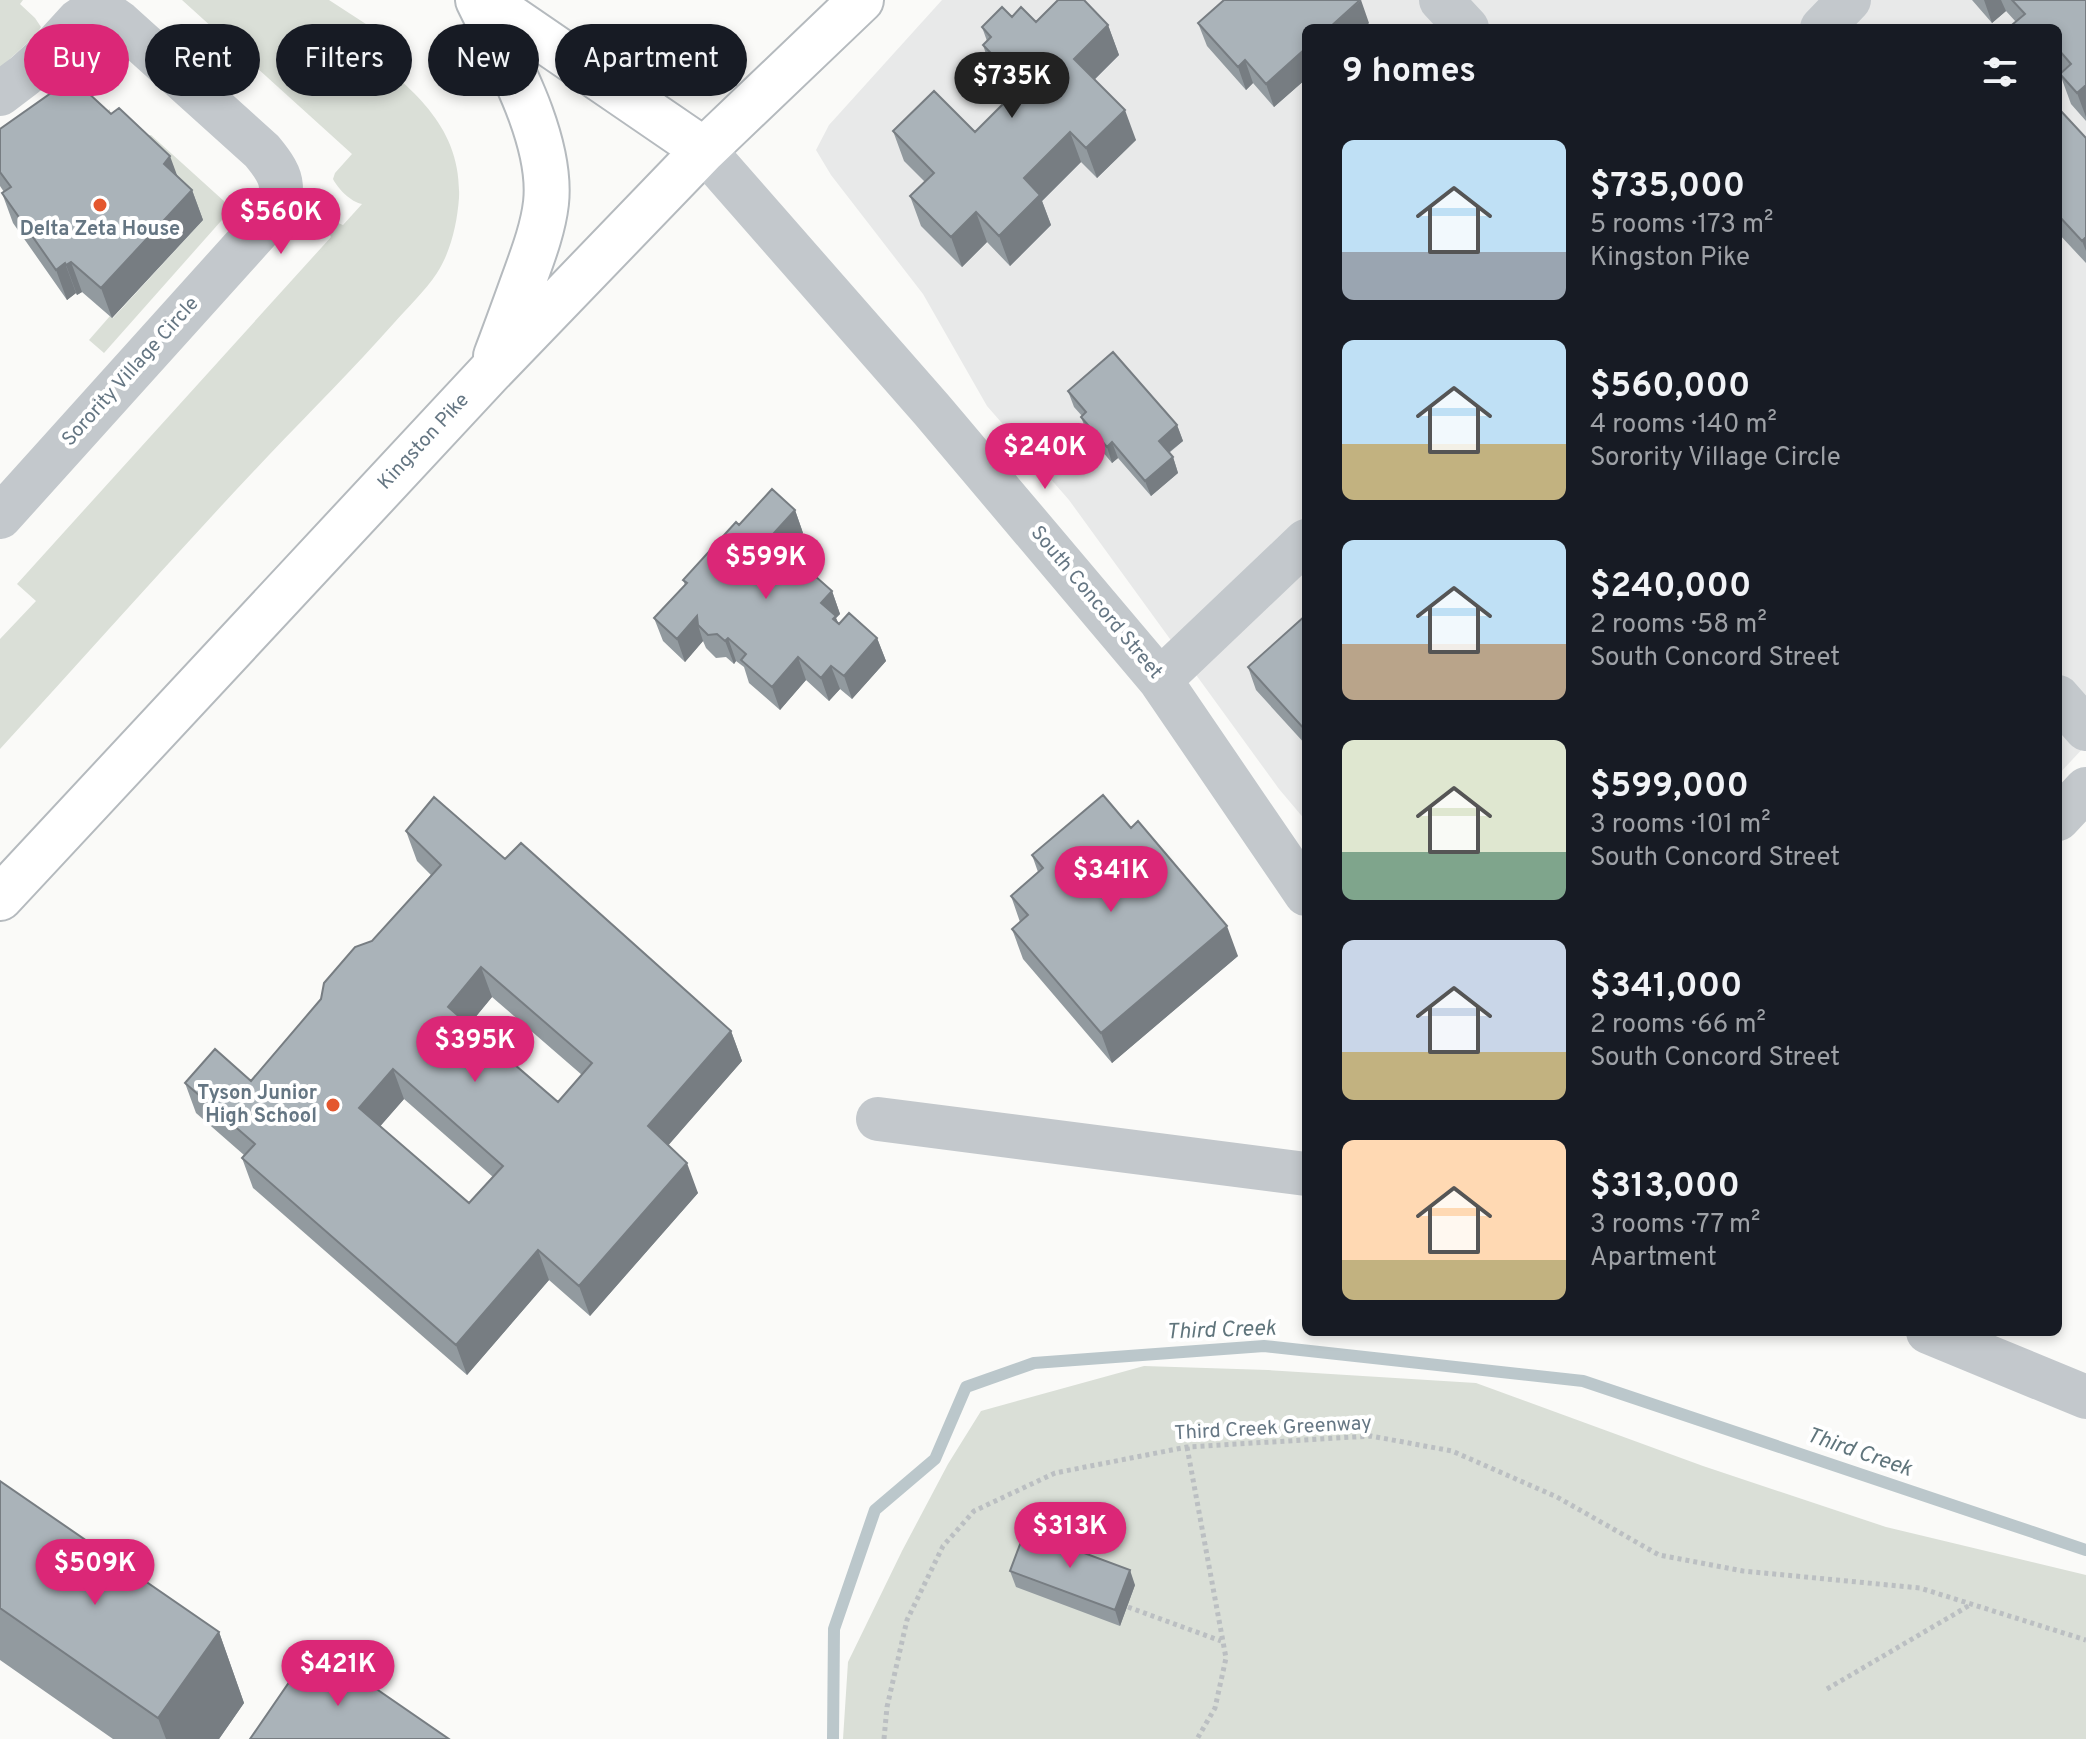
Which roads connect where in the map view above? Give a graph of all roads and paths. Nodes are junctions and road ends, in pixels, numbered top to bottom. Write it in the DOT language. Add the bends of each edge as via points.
graph roads {
  1 [pos="478,0"];
  2 [pos="485,0"];
  3 [pos="861,0"];
  4 [pos="1441,0"];
  5 [pos="1849,0"];
  6 [pos="1463,24"];
  7 [pos="1826,24"];
  8 [pos="0,94"];
  9 [pos="704,150"];
  10 [pos="490,372"];
  11 [pos="0,517"];
  12 [pos="1302,545"];
  13 [pos="1160,680"];
  14 [pos="2062,702"];
  15 [pos="2086,729"];
  16 [pos="2086,789"];
  17 [pos="2062,815"];
  18 [pos="1302,888"];
  19 [pos="0,898"];
  20 [pos="878,1119"];
  21 [pos="1302,1173"];
  22 [pos="1938,1336"];
  23 [pos="2086,1397"];
  24 [pos="1187,1447"];
  25 [pos="1971,1604"];
  26 [pos="1128,1607"];
  27 [pos="2086,1640"];
  28 [pos="1222,1641"];
  29 [pos="1827,1689"];
  30 [pos="884,1739"];
  31 [pos="1197,1739"];
  1 -- 10 [label="main road" via="520,85 545,169 546,202 537,243"];
  2 -- 9 [label="main road"];
  3 -- 9 [label="main road, Kingston Pike"];
  4 -- 6 [label="street"];
  5 -- 7 [label="street"];
  8 -- 11 [label="street, Sorority Village Circle" via="78,21 106,13 262,151 282,185 266,222"];
  9 -- 10 [label="main road, Kingston Pike"];
  9 -- 13 [label="street, South Concord Street"];
  10 -- 19 [label="main road, Kingston Pike"];
  12 -- 13 [label="street"];
  13 -- 18 [label="street, South Concord Street"];
  14 -- 15 [label="street"];
  16 -- 17 [label="street"];
  20 -- 21 [label="street"];
  22 -- 23 [label="street"];
  24 -- 25 [label="path, Third Creek Greenway" via="1371,1436 1452,1451 1557,1497 1659,1555 1743,1571 1920,1588"];
  24 -- 28 [label="path"];
  24 -- 30 [label="path, Third Creek Greenway" via="1055,1473 974,1511 943,1546 907,1620"];
  25 -- 27 [label="path, Third Creek Greenway"];
  25 -- 29 [label="path"];
  26 -- 28 [label="path"];
  28 -- 31 [label="path" via="1226,1658 1215,1708"];
}
